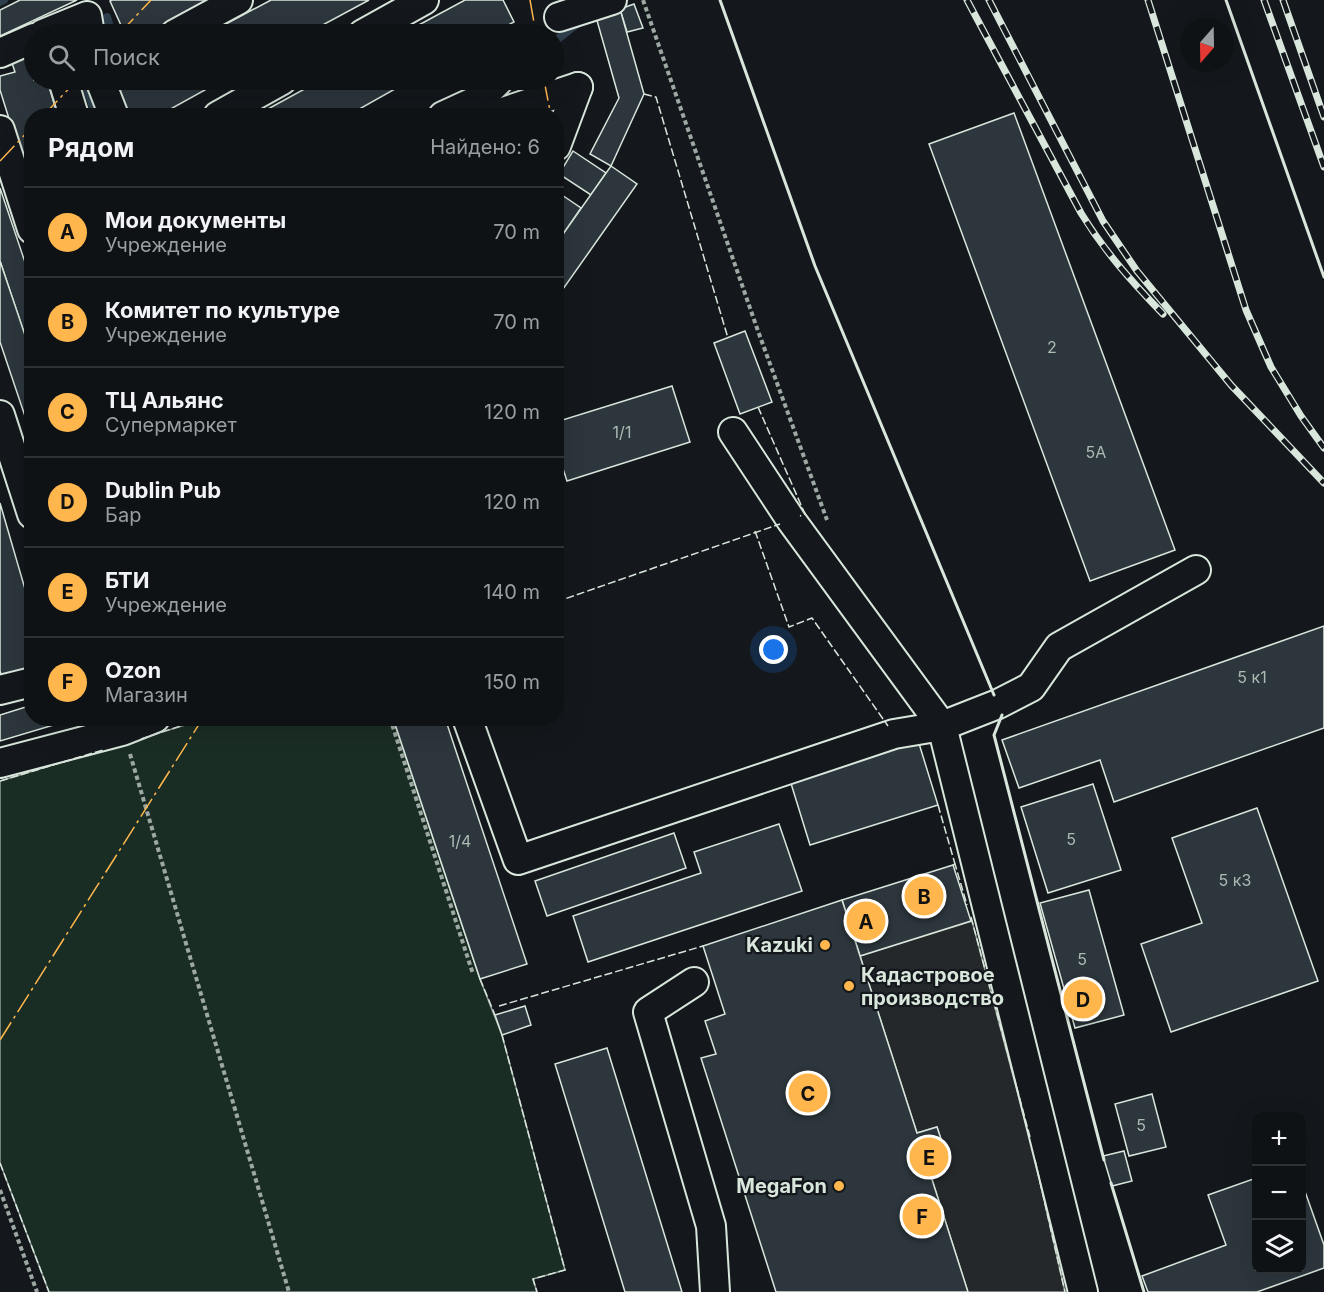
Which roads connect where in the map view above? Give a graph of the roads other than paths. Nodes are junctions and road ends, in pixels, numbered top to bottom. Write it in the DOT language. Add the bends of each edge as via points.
graph roads {
  1 [pos="238,0"];
  2 [pos="424,0"];
  3 [pos="612,0"];
  4 [pos="91,17"];
  5 [pos="553,17"];
  6 [pos="71,24"];
  7 [pos="194,24"];
  8 [pos="381,24"];
  9 [pos="24,42"];
  10 [pos="0,53"];
  11 [pos="564,89"];
  12 [pos="66,90"];
  13 [pos="103,90"];
  14 [pos="264,90"];
  15 [pos="560,90"];
  16 [pos="490,102"];
  17 [pos="72,108"];
  18 [pos="111,108"];
  19 [pos="232,108"];
  20 [pos="470,108"];
  21 [pos="564,125"];
  22 [pos="0,129"];
  23 [pos="24,205"];
  24 [pos="0,415"];
  25 [pos="733,432"];
  26 [pos="24,489"];
  27 [pos="1196,570"];
  28 [pos="24,684"];
  29 [pos="0,690"];
  30 [pos="135,726"];
  31 [pos="470,726"];
  32 [pos="942,726"];
  33 [pos="0,763"];
  34 [pos="694,982"];
  35 [pos="715,1292"];
  36 [pos="1083,1292"];
  1 -- 7 [label="street"];
  2 -- 8 [label="street"];
  3 -- 5 [label="street"];
  4 -- 6 [label="street"];
  9 -- 10 [label="street"];
  11 -- 21 [label="street" via="578,87"];
  12 -- 17 [label="street"];
  13 -- 18 [label="street"];
  14 -- 19 [label="street"];
  15 -- 16 [label="street"];
  16 -- 20 [label="street"];
  22 -- 23 [label="street"];
  24 -- 26 [label="street"];
  25 -- 32 [label="street" via="791,520"];
  27 -- 32 [label="street" via="1059,647 1031,687"];
  28 -- 29 [label="street"];
  30 -- 33 [label="street"];
  31 -- 32 [label="street" via="518,860 894,734"];
  32 -- 36 [label="street"];
  34 -- 35 [label="street" via="648,1012 711,1226"];
}
